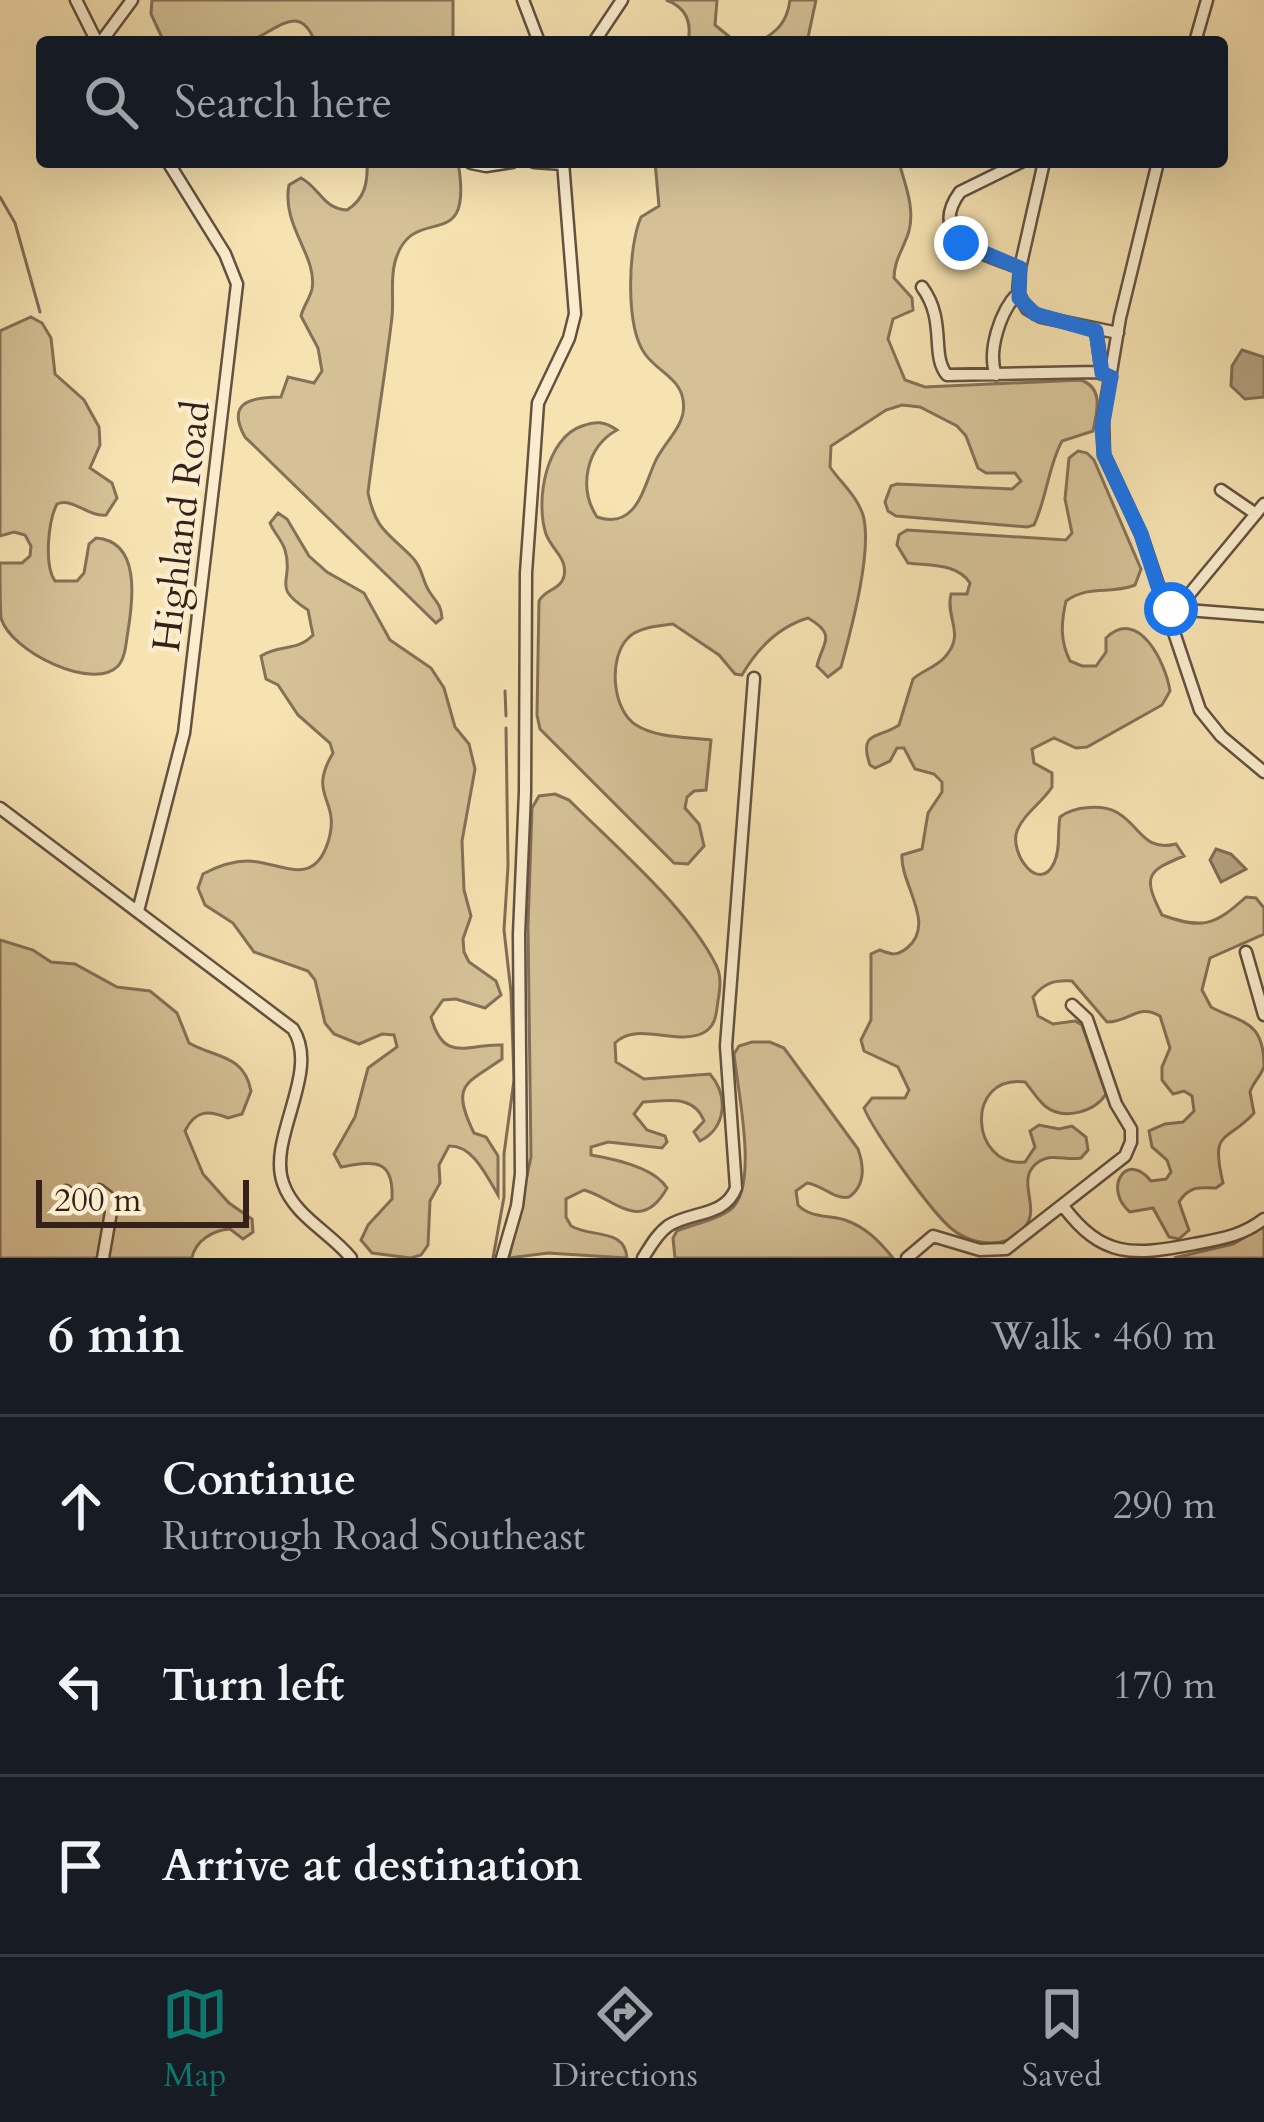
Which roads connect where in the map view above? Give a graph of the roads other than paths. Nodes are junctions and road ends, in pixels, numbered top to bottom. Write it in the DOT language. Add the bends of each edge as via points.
graph roads {
  1 [pos="76,0"];
  2 [pos="132,0"];
  3 [pos="524,0"];
  4 [pos="622,0"];
  5 [pos="1208,0"];
  6 [pos="96,36"];
  7 [pos="104,36"];
  8 [pos="537,36"];
  9 [pos="598,36"];
  10 [pos="1197,36"];
  11 [pos="172,168"];
  12 [pos="563,168"];
  13 [pos="1009,168"];
  14 [pos="1044,168"];
  15 [pos="1157,168"];
  16 [pos="1020,268"];
  17 [pos="922,287"];
  18 [pos="1018,293"];
  19 [pos="1096,331"];
  20 [pos="1118,333"];
  21 [pos="996,375"];
  22 [pos="1106,375"];
  23 [pos="1221,490"];
  24 [pos="1260,509"];
  25 [pos="1172,610"];
  26 [pos="1264,616"];
  27 [pos="754,678"];
  28 [pos="1264,772"];
  29 [pos="0,808"];
  30 [pos="138,911"];
  31 [pos="1246,952"];
  32 [pos="1072,1005"];
  33 [pos="1264,1015"];
  34 [pos="66,1191"];
  35 [pos="1063,1206"];
  36 [pos="1264,1219"];
  37 [pos="103,1258"];
  38 [pos="351,1258"];
  39 [pos="502,1258"];
  40 [pos="643,1258"];
  41 [pos="907,1258"];
  1 -- 6 [label="street"];
  2 -- 7 [label="street"];
  3 -- 8 [label="street"];
  4 -- 9 [label="street"];
  5 -- 10 [label="street"];
  11 -- 30 [label="street, Highland Road" via="238,284 184,734"];
  12 -- 39 [label="street" via="575,314 536,422 526,573 521,1174"];
  13 -- 16 [label="street" via="960,192 954,231 961,243"];
  14 -- 16 [label="street"];
  15 -- 20 [label="street"];
  16 -- 18 [label="street"];
  17 -- 21 [label="street" via="938,317 942,371"];
  18 -- 19 [label="street" via="1035,314"];
  18 -- 21 [label="street" via="992,351"];
  19 -- 20 [label="street"];
  19 -- 22 [label="street"];
  20 -- 22 [label="street"];
  21 -- 22 [label="street"];
  22 -- 25 [label="street" via="1104,455"];
  23 -- 24 [label="street"];
  24 -- 25 [label="street"];
  25 -- 26 [label="street"];
  25 -- 28 [label="street" via="1205,718"];
  27 -- 40 [label="street" via="726,1046 735,1193 667,1227"];
  29 -- 30 [label="street"];
  30 -- 38 [label="street" via="298,1036 302,1056 281,1178 298,1208"];
  31 -- 33 [label="street"];
  32 -- 35 [label="street" via="1087,1019 1132,1136 1120,1162"];
  34 -- 37 [label="street" via="78,1201 99,1190 108,1197"];
  35 -- 36 [label="street" via="1087,1238 1133,1255 1238,1235"];
  35 -- 41 [label="street" via="1006,1250 933,1236"];
}
